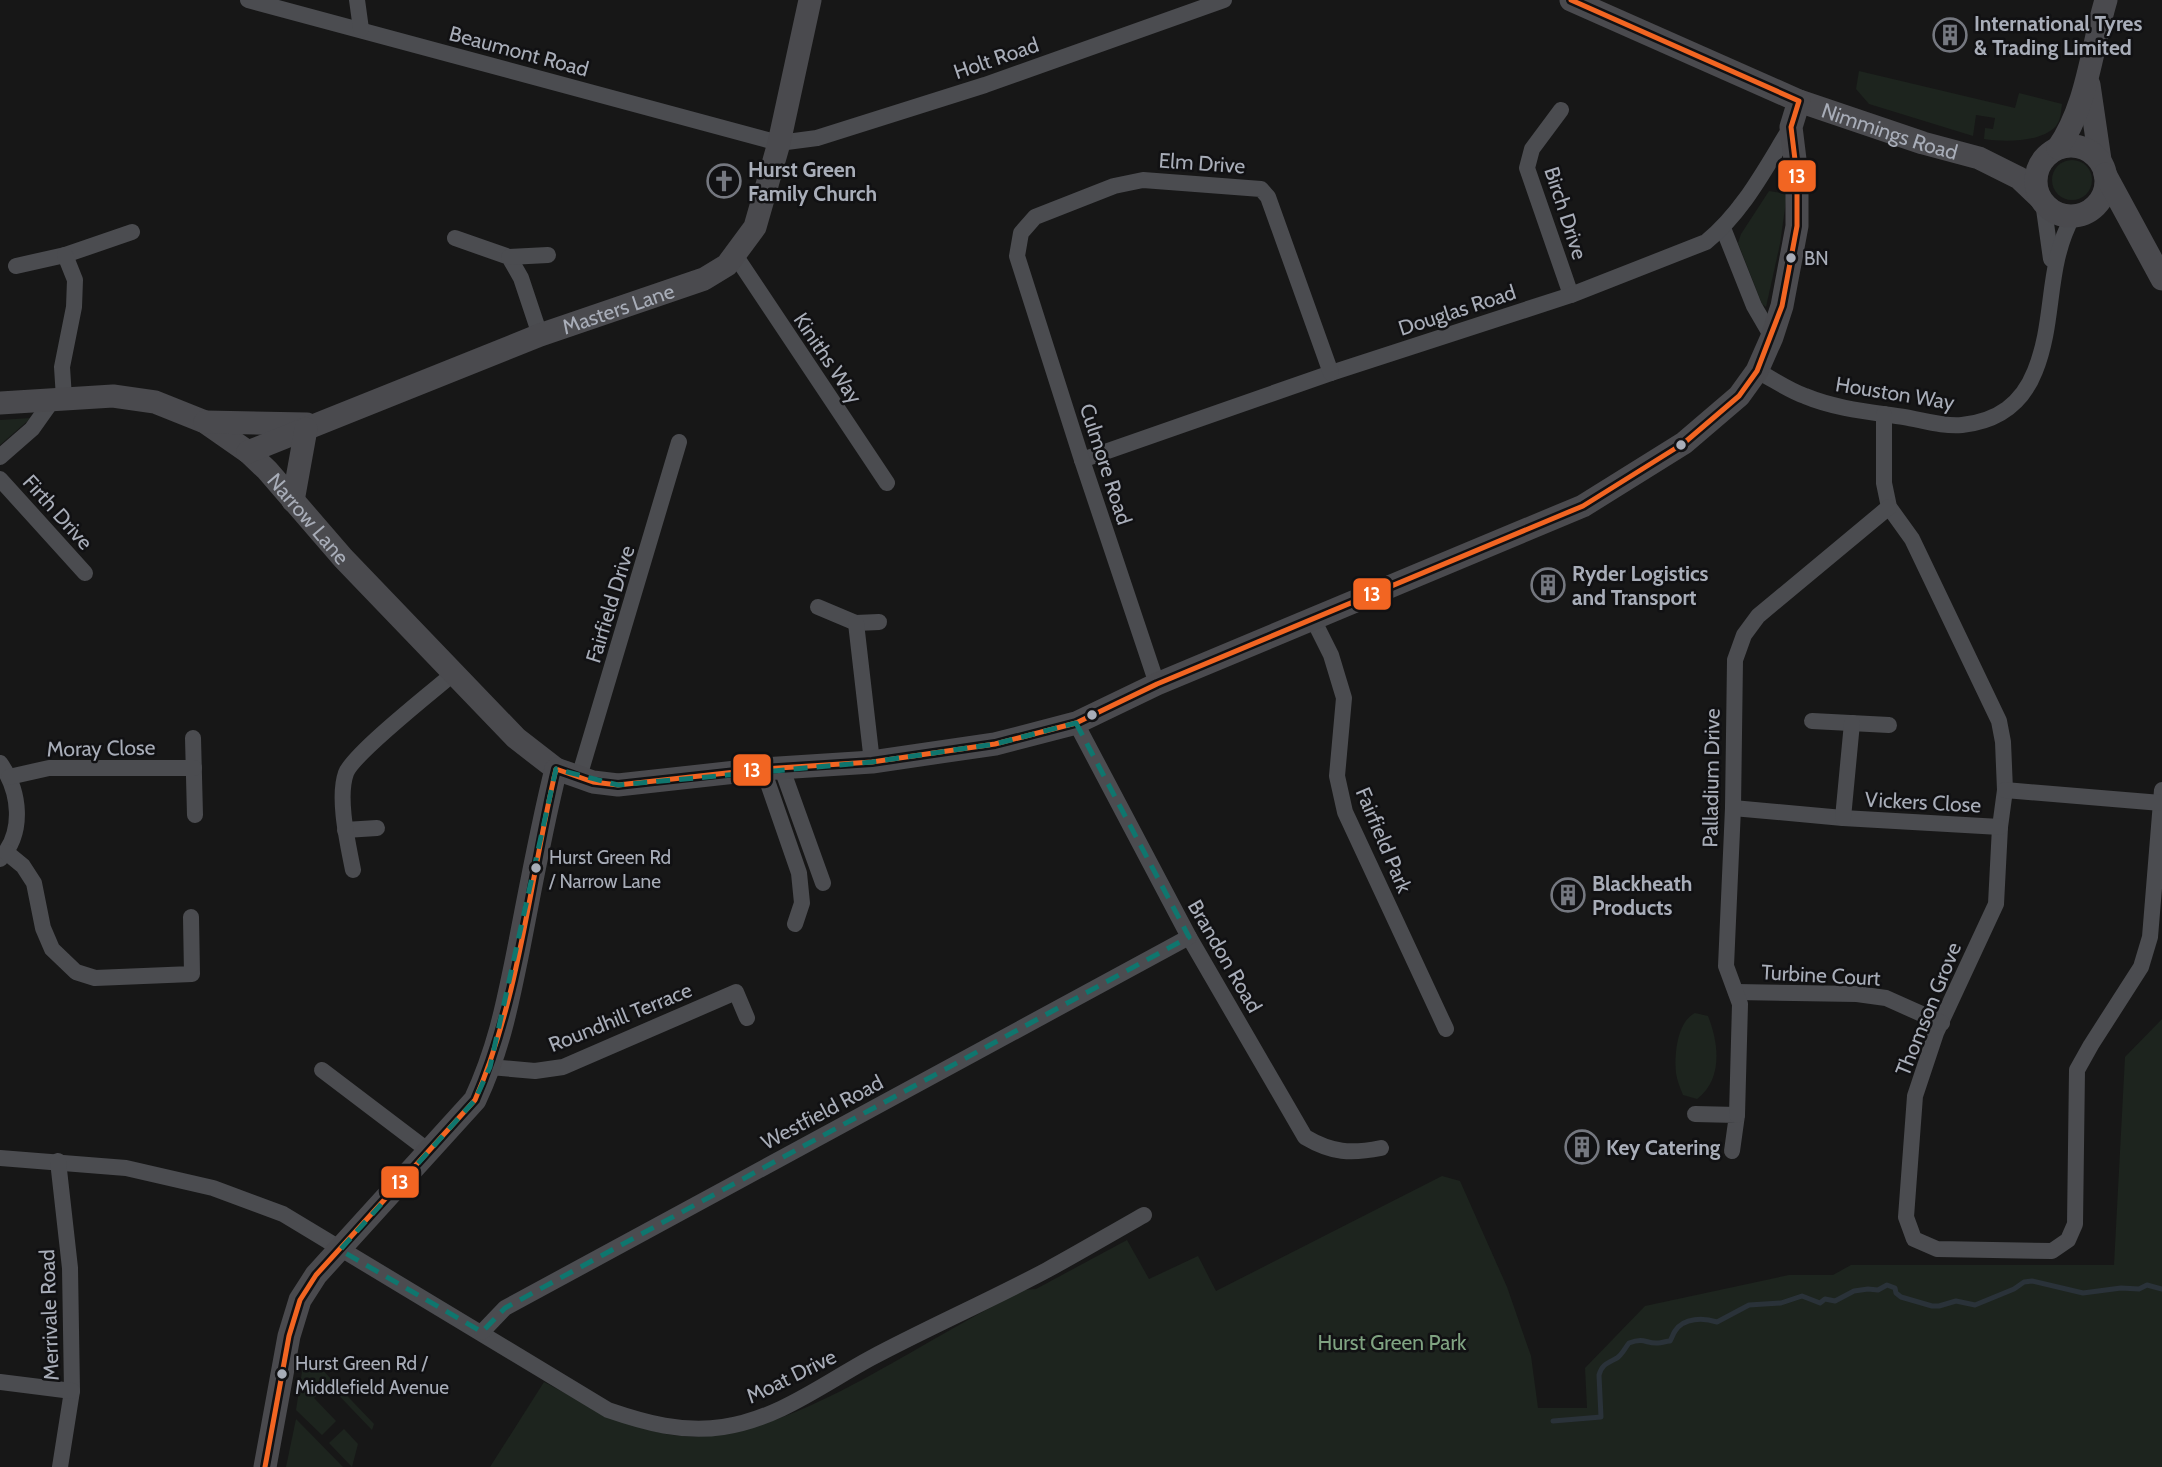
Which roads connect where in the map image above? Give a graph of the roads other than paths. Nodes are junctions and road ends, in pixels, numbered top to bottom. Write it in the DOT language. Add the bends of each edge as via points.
graph roads {
  1 [pos="248,0"];
  2 [pos="357,0"];
  3 [pos="810,0"];
  4 [pos="1224,0"];
  5 [pos="1571,0"];
  6 [pos="2106,0"];
  7 [pos="361,29"];
  8 [pos="2088,79"];
  9 [pos="1799,101"];
  10 [pos="1561,110"];
  11 [pos="1791,127"];
  12 [pos="779,143"];
  13 [pos="2054,150"];
  14 [pos="1979,158"];
  15 [pos="2103,167"];
  16 [pos="2041,199"];
  17 [pos="2079,215"];
  18 [pos="1723,228"];
  19 [pos="132,232"];
  20 [pos="2139,233"];
  21 [pos="455,238"];
  22 [pos="65,255"];
  23 [pos="548,255"];
  24 [pos="735,255"];
  25 [pos="1017,256"];
  26 [pos="509,257"];
  27 [pos="16,266"];
  28 [pos="2053,272"];
  29 [pos="2162,279"];
  30 [pos="1571,295"];
  31 [pos="540,335"];
  32 [pos="1772,337"];
  33 [pos="1758,371"];
  34 [pos="1331,373"];
  35 [pos="59,398"];
  36 [pos="0,403"];
  37 [pos="1884,414"];
  38 [pos="205,422"];
  39 [pos="312,426"];
  40 [pos="679,442"];
  41 [pos="248,452"];
  42 [pos="0,457"];
  43 [pos="1082,460"];
  44 [pos="0,479"];
  45 [pos="887,483"];
  46 [pos="293,501"];
  47 [pos="1889,507"];
  48 [pos="85,573"];
  49 [pos="818,607"];
  50 [pos="1313,619"];
  51 [pos="878,622"];
  52 [pos="856,623"];
  53 [pos="453,674"];
  54 [pos="1157,684"];
  55 [pos="1812,720"];
  56 [pos="1076,723"];
  57 [pos="1852,723"];
  58 [pos="1889,725"];
  59 [pos="193,738"];
  60 [pos="872,762"];
  61 [pos="194,768"];
  62 [pos="556,769"];
  63 [pos="773,769"];
  64 [pos="5,770"];
  65 [pos="579,777"];
  66 [pos="2005,790"];
  67 [pos="2161,796"];
  68 [pos="1732,808"];
  69 [pos="195,815"];
  70 [pos="1843,818"];
  71 [pos="2000,827"];
  72 [pos="377,828"];
  73 [pos="345,830"];
  74 [pos="3,856"];
  75 [pos="353,870"];
  76 [pos="823,883"];
  77 [pos="191,917"];
  78 [pos="795,924"];
  79 [pos="1189,937"];
  80 [pos="1736,992"];
  81 [pos="747,1018"];
  82 [pos="1941,1023"];
  83 [pos="1446,1029"];
  84 [pos="490,1067"];
  85 [pos="322,1070"];
  86 [pos="1695,1114"];
  87 [pos="1737,1115"];
  88 [pos="1381,1148"];
  89 [pos="1732,1151"];
  90 [pos="430,1152"];
  91 [pos="0,1158"];
  92 [pos="58,1161"];
  93 [pos="1144,1215"];
  94 [pos="340,1250"];
  95 [pos="482,1332"];
  96 [pos="0,1382"];
  97 [pos="72,1391"];
  98 [pos="60,1467"];
  99 [pos="265,1467"];
  1 -- 7 [label="street, Beaumont Road"];
  2 -- 7 [label="street"];
  3 -- 12 [label="main road, Masters Lane"];
  4 -- 12 [label="street, Holt Road" via="985,85 817,138"];
  5 -- 9 [label="main road, Nimmings Road"];
  6 -- 8 [label="main road"];
  7 -- 12 [label="street, Beaumont Road"];
  8 -- 13 [label="main road" via="2069,131"];
  8 -- 15 [label="main road"];
  9 -- 11 [label="main road"];
  9 -- 14 [label="main road, Nimmings Road"];
  10 -- 30 [label="street, Birch Drive" via="1532,149 1527,168"];
  11 -- 18 [label="street, Douglas Road"];
  11 -- 32 [label="main road, Narrow Lane" via="1797,226"];
  12 -- 24 [label="main road, Masters Lane" via="755,227"];
  13 -- 14 [label="main road, Nimmings Road" via="2035,158"];
  13 -- 15 [label="main road" via="2076,146 2090,151"];
  13 -- 16 [label="main road" via="2036,174"];
  14 -- 16 [label="main road, Nimmings Road" via="2019,178"];
  15 -- 17 [label="main road" via="2106,184 2101,199"];
  15 -- 20 [label="main road"];
  16 -- 17 [label="main road" via="2053,211"];
  16 -- 28 [label="street, Houston Way"];
  17 -- 20 [label="main road" via="2116,221"];
  17 -- 28 [label="street, Houston Way" via="2062,239"];
  18 -- 30 [label="street, Douglas Road" via="1685,252"];
  18 -- 32 [label="street" via="1754,306"];
  19 -- 22 [label="street"];
  20 -- 29 [label="main road"];
  21 -- 26 [label="street"];
  22 -- 27 [label="street"];
  22 -- 35 [label="street" via="75,280 74,307"];
  23 -- 26 [label="street"];
  24 -- 31 [label="main road, Masters Lane" via="704,279"];
  24 -- 45 [label="street, Kiniths Way"];
  25 -- 34 [label="street, Elm Drive" via="1021,233 1035,217 1114,186 1143,180 1261,189 1268,197"];
  25 -- 43 [label="street, Culmore Road"];
  26 -- 31 [label="street"];
  28 -- 37 [label="street, Houston Way" via="2046,333 2020,400 1995,417 1961,425"];
  30 -- 34 [label="street, Douglas Road"];
  31 -- 39 [label="main road, Masters Lane"];
  32 -- 33 [label="main road, Narrow Lane"];
  33 -- 37 [label="street, Houston Way" via="1803,396"];
  33 -- 50 [label="main road, Narrow Lane" via="1739,396 1684,443 1583,506"];
  34 -- 43 [label="street, Douglas Road"];
  35 -- 36 [label="main road, Narrow Lane"];
  35 -- 38 [label="main road, Narrow Lane" via="113,396 156,402"];
  35 -- 42 [label="street"];
  37 -- 47 [label="street" via="1884,483"];
  38 -- 39 [label="main road"];
  38 -- 41 [label="main road, Narrow Lane"];
  39 -- 41 [label="main road, Masters Lane"];
  39 -- 46 [label="main road"];
  40 -- 65 [label="street, Fairfield Drive"];
  41 -- 46 [label="main road, Narrow Lane"];
  43 -- 54 [label="street, Culmore Road"];
  44 -- 48 [label="street, Firth Drive"];
  46 -- 53 [label="main road, Narrow Lane"];
  47 -- 66 [label="street, Thomson Grove" via="1912,539 1999,721"];
  47 -- 68 [label="street, Palladium Drive" via="1758,616 1744,635 1735,660"];
  49 -- 52 [label="street"];
  50 -- 54 [label="main road, Narrow Lane"];
  50 -- 83 [label="street, Fairfield Park" via="1345,698 1337,776 1345,812"];
  51 -- 52 [label="street"];
  52 -- 60 [label="street"];
  53 -- 62 [label="main road, Narrow Lane" via="516,738"];
  53 -- 73 [label="street" via="346,772"];
  54 -- 56 [label="main road, Narrow Lane"];
  55 -- 57 [label="street"];
  56 -- 60 [label="main road, Narrow Lane" via="995,744"];
  56 -- 79 [label="street, Brandon Road"];
  57 -- 58 [label="street"];
  57 -- 70 [label="street, Vickers Close"];
  59 -- 61 [label="street"];
  60 -- 63 [label="main road, Narrow Lane"];
  61 -- 64 [label="street, Moray Close"];
  61 -- 69 [label="street"];
  62 -- 65 [label="main road, Narrow Lane"];
  62 -- 84 [label="main road"];
  63 -- 65 [label="main road, Narrow Lane" via="618,785"];
  63 -- 76 [label="street"];
  63 -- 78 [label="street" via="799,873 802,903"];
  64 -- 74 [label="street" via="18,813"];
  66 -- 67 [label="street"];
  66 -- 71 [label="street, Thomson Grove"];
  67 -- 82 [label="street, Thomson Grove" via="2150,937 2141,967 2077,1070 2075,1224 2068,1240 2052,1251 1937,1249 1914,1239 1906,1217 1915,1096"];
  68 -- 70 [label="street, Vickers Close"];
  68 -- 80 [label="street, Palladium Drive" via="1726,966"];
  70 -- 71 [label="street, Vickers Close"];
  71 -- 82 [label="street, Thomson Grove" via="1996,904"];
  72 -- 73 [label="street"];
  73 -- 75 [label="street"];
  74 -- 77 [label="street" via="23,866 34,883 52,949 76,972 95,978 192,974"];
  79 -- 88 [label="street, Brandon Road" via="1305,1136 1319,1145 1355,1153"];
  79 -- 95 [label="street, Westfield Road" via="505,1308"];
  80 -- 82 [label="street, Turbine Court" via="1867,995 1886,998"];
  80 -- 87 [label="street, Palladium Drive" via="1740,1004"];
  81 -- 84 [label="street, Roundhill Terrace" via="736,992 563,1067 535,1071"];
  84 -- 90 [label="main road" via="475,1100"];
  85 -- 90 [label="street"];
  86 -- 87 [label="street"];
  87 -- 89 [label="street, Palladium Drive"];
  90 -- 94 [label="main road"];
  91 -- 92 [label="street, Moat Drive"];
  92 -- 94 [label="street, Moat Drive" via="126,1168 213,1188 284,1214"];
  92 -- 97 [label="street, Merrivale Road" via="70,1268"];
  93 -- 95 [label="street, Moat Drive" via="807,1396 755,1419 723,1427 665,1427 608,1410"];
  94 -- 95 [label="street, Moat Drive"];
  94 -- 99 [label="main road" via="299,1300 286,1346"];
  96 -- 97 [label="street"];
  97 -- 98 [label="street, Merrivale Road"];
}
